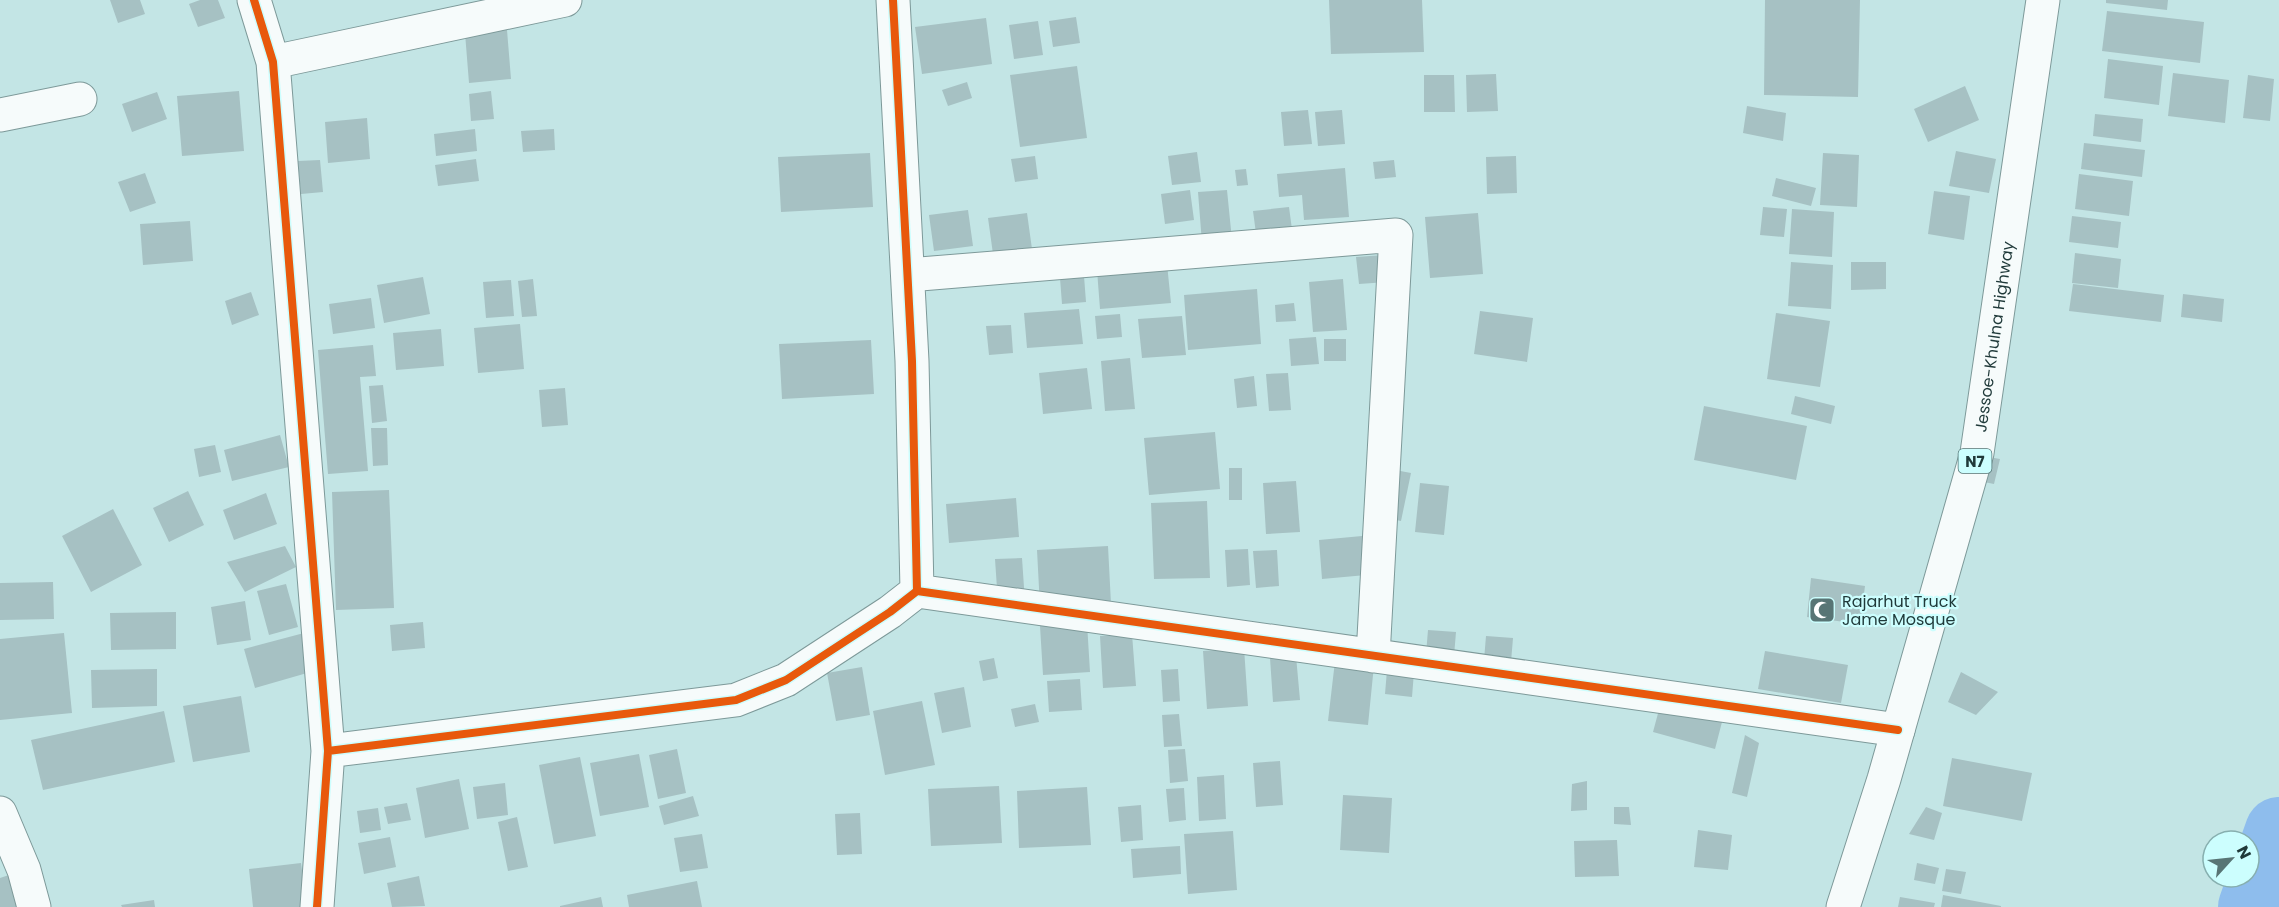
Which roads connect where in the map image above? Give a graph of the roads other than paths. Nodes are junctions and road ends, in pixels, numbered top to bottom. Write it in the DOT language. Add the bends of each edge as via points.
graph roads {
  1 [pos="254,0"];
  2 [pos="565,0"];
  3 [pos="893,0"];
  4 [pos="2043,0"];
  5 [pos="273,62"];
  6 [pos="80,99"];
  7 [pos="0,115"];
  8 [pos="908,275"];
  9 [pos="917,591"];
  10 [pos="1373,656"];
  11 [pos="1898,730"];
  12 [pos="328,751"];
  13 [pos="0,813"];
  14 [pos="34,907"];
  15 [pos="317,907"];
  16 [pos="1843,907"];
  1 -- 5 [label="main road"];
  2 -- 5 [label="main road"];
  3 -- 8 [label="main road"];
  4 -- 11 [label="main road, Jessoe-Khulna Highway / N7" via="1977,453"];
  5 -- 12 [label="main road"];
  6 -- 7 [label="main road"];
  8 -- 9 [label="main road"];
  8 -- 10 [label="main road" via="1396,235"];
  9 -- 10 [label="main road"];
  9 -- 12 [label="main road" via="786,680 736,700"];
  10 -- 11 [label="main road"];
  11 -- 16 [label="main road, Jessoe-Khulna Highway / N7"];
  12 -- 15 [label="main road"];
  13 -- 14 [label="main road" via="24,870"];
}
